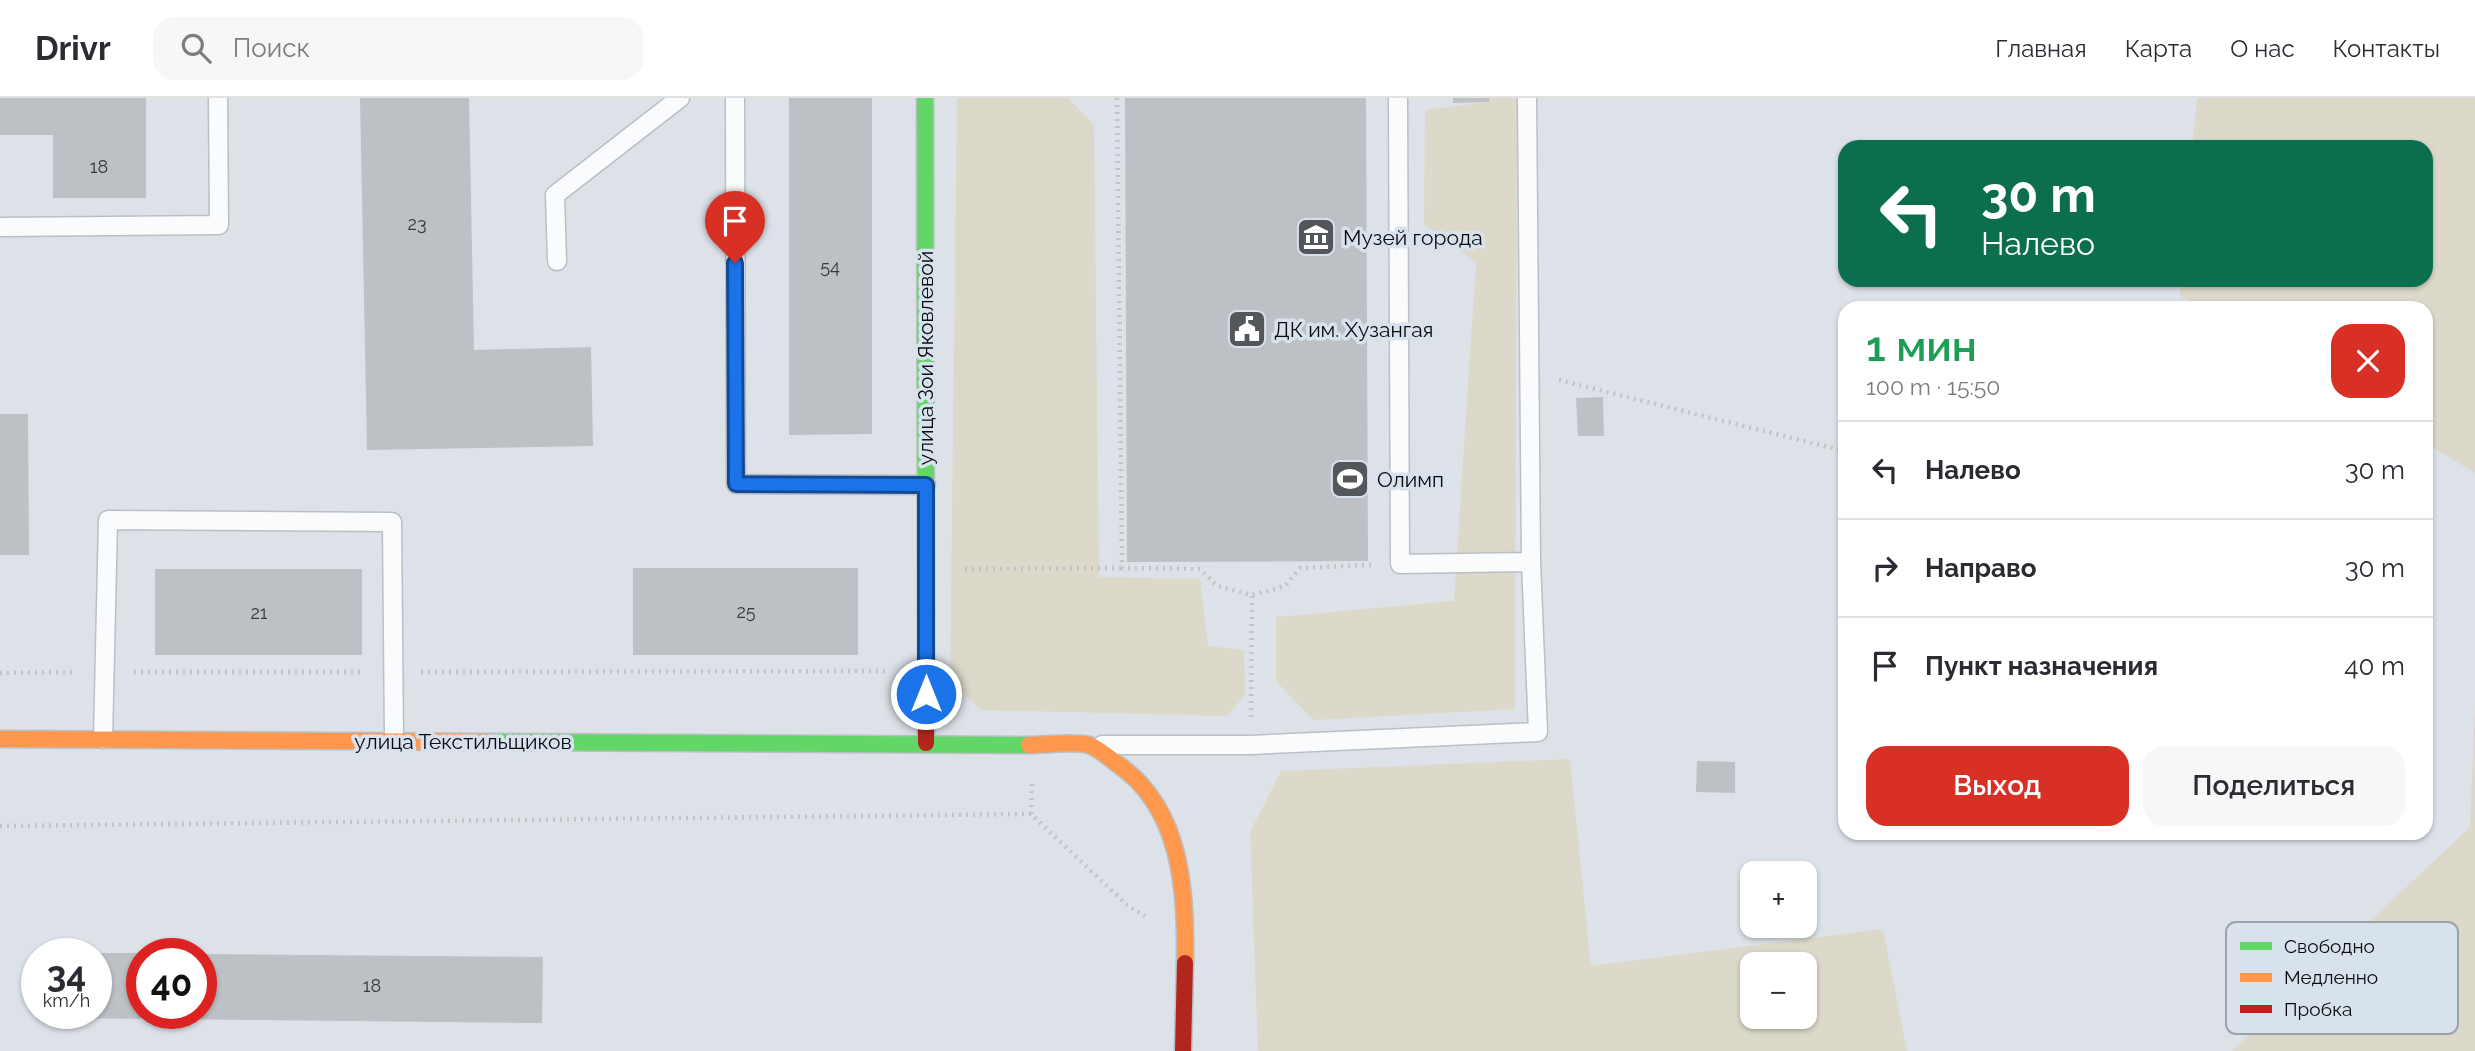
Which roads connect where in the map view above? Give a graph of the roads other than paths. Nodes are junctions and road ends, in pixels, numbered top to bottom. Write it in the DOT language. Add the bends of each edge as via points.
graph roads {
  1 [pos="218,98"];
  2 [pos="680,98"];
  3 [pos="735,98"];
  4 [pos="925,98"];
  5 [pos="1398,98"];
  6 [pos="1527,98"];
  7 [pos="0,228"];
  8 [pos="557,261"];
  9 [pos="926,485"];
  10 [pos="1531,562"];
  11 [pos="0,739"];
  12 [pos="103,739"];
  13 [pos="394,740"];
  14 [pos="926,743"];
  15 [pos="1088,745"];
  16 [pos="1183,1051"];
  1 -- 7 [label="lane" via="219,225"];
  2 -- 8 [label="lane" via="555,195"];
  3 -- 9 [label="lane" via="736,484"];
  4 -- 9 [label="street, улица Зои Яковлевой"];
  5 -- 10 [label="lane" via="1400,564"];
  6 -- 10 [label="lane"];
  9 -- 14 [label="street, улица Зои Яковлевой"];
  10 -- 15 [label="lane" via="1538,732 1250,745"];
  11 -- 12 [label="street, улица Текстильщиков"];
  12 -- 13 [label="street, улица Текстильщиков"];
  12 -- 13 [label="lane" via="107,520 392,522"];
  13 -- 14 [label="street, улица Текстильщиков"];
  14 -- 15 [label="street"];
  15 -- 16 [label="street" via="1121,764 1151,794 1178,852 1184,941"];
}
